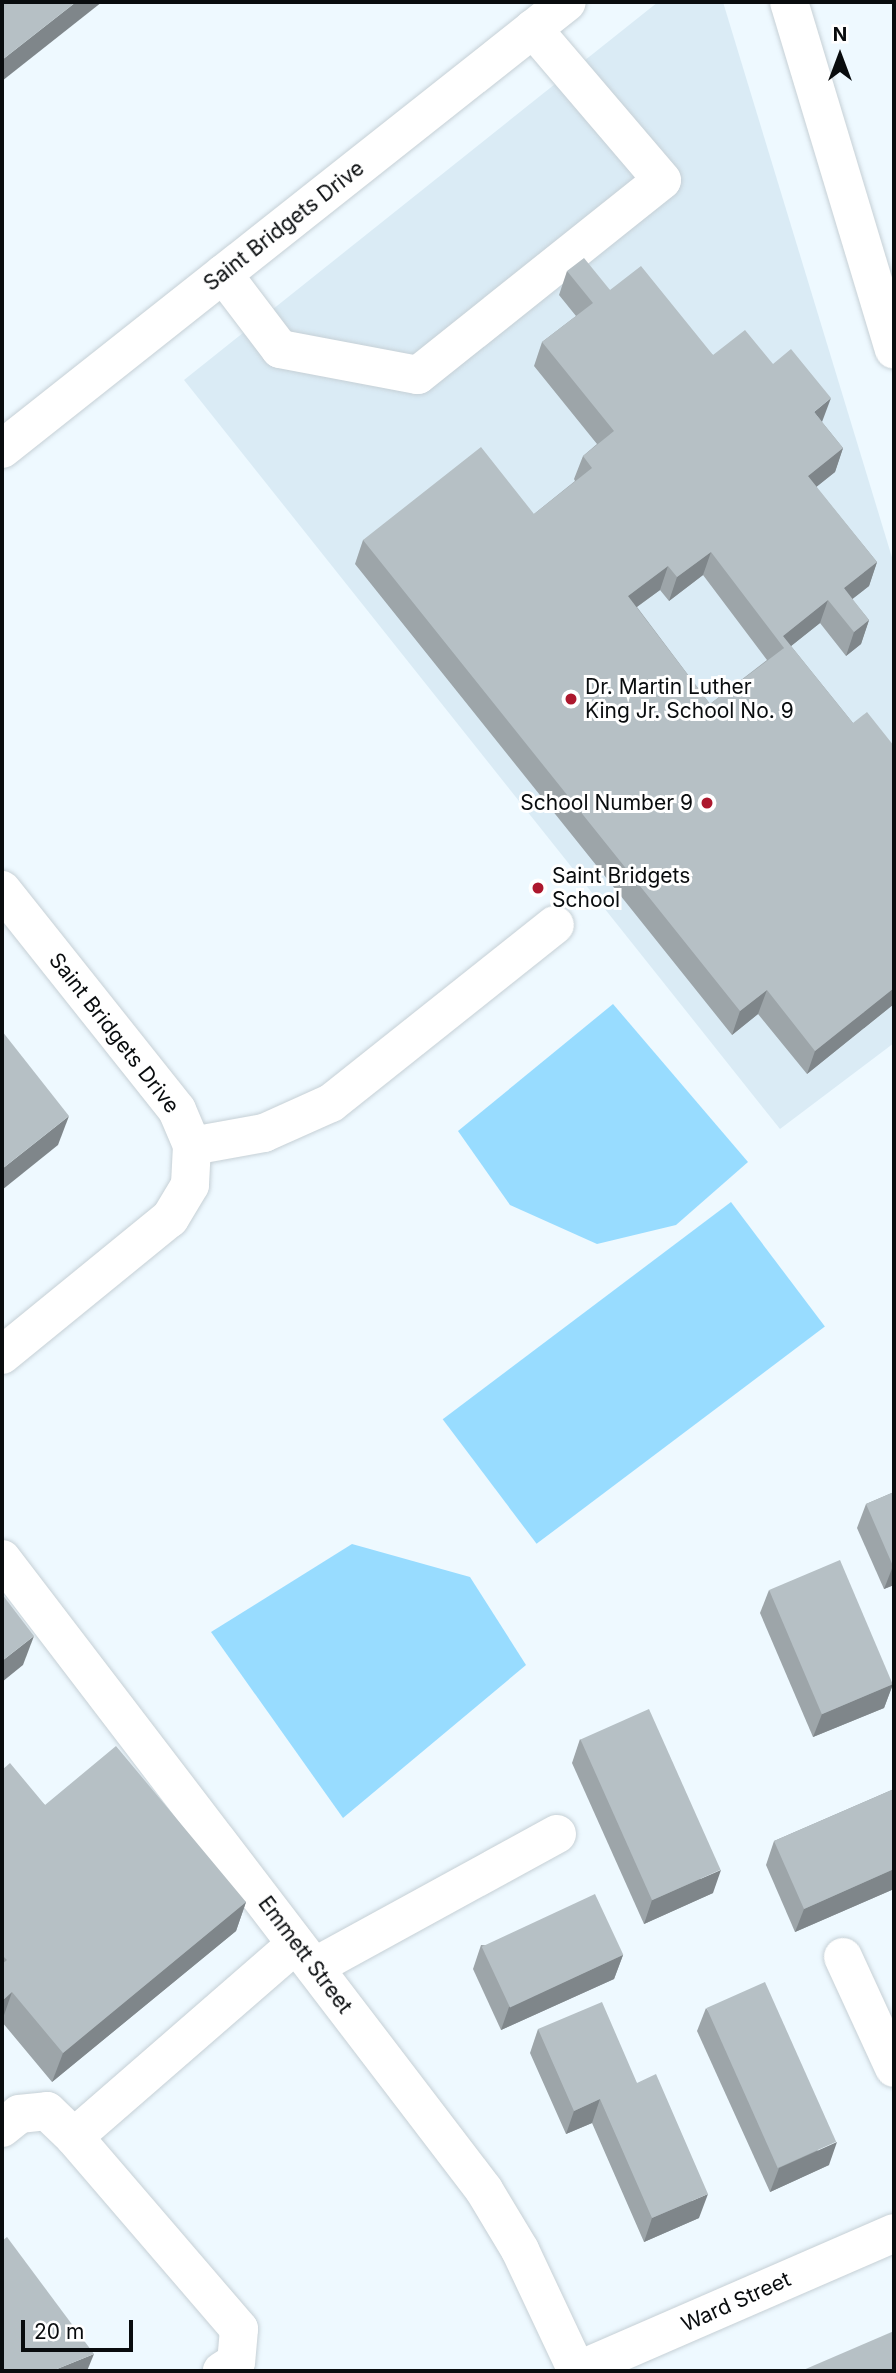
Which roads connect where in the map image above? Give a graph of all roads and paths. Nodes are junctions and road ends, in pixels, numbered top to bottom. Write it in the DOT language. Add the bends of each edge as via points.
graph roads {
  1 [pos="567,2"];
  2 [pos="789,2"];
  3 [pos="533,29"];
  4 [pos="223,274"];
  5 [pos="894,349"];
  6 [pos="2,449"];
  7 [pos="2,890"];
  8 [pos="555,925"];
  9 [pos="192,1146"];
  10 [pos="2,1355"];
  11 [pos="2,1559"];
  12 [pos="557,1834"];
  13 [pos="305,1956"];
  14 [pos="843,1957"];
  15 [pos="894,2067"];
  16 [pos="2,2128"];
  17 [pos="84,2148"];
  18 [pos="894,2233"];
  19 [pos="222,2371"];
  20 [pos="577,2371"];
  1 -- 3 [label="street, Saint Bridgets Drive"];
  2 -- 5 [label="street"];
  3 -- 4 [label="street, Saint Bridgets Drive"];
  3 -- 4 [label="street" via="662,180 418,375 280,349"];
  4 -- 6 [label="street, Saint Bridgets Drive"];
  7 -- 9 [label="street, Saint Bridgets Drive" via="177,1110"];
  8 -- 9 [label="street" via="331,1103 264,1133"];
  9 -- 10 [label="street, Saint Bridgets Drive" via="190,1185 170,1218"];
  11 -- 13 [label="street, Emmett Street"];
  12 -- 13 [label="street"];
  13 -- 17 [label="street"];
  13 -- 20 [label="street, Emmett Street" via="496,2209"];
  14 -- 15 [label="street"];
  16 -- 17 [label="street" via="19,2114 47,2111"];
  17 -- 19 [label="street" via="239,2329 236,2362"];
  18 -- 20 [label="street, Ward Street"];
}
